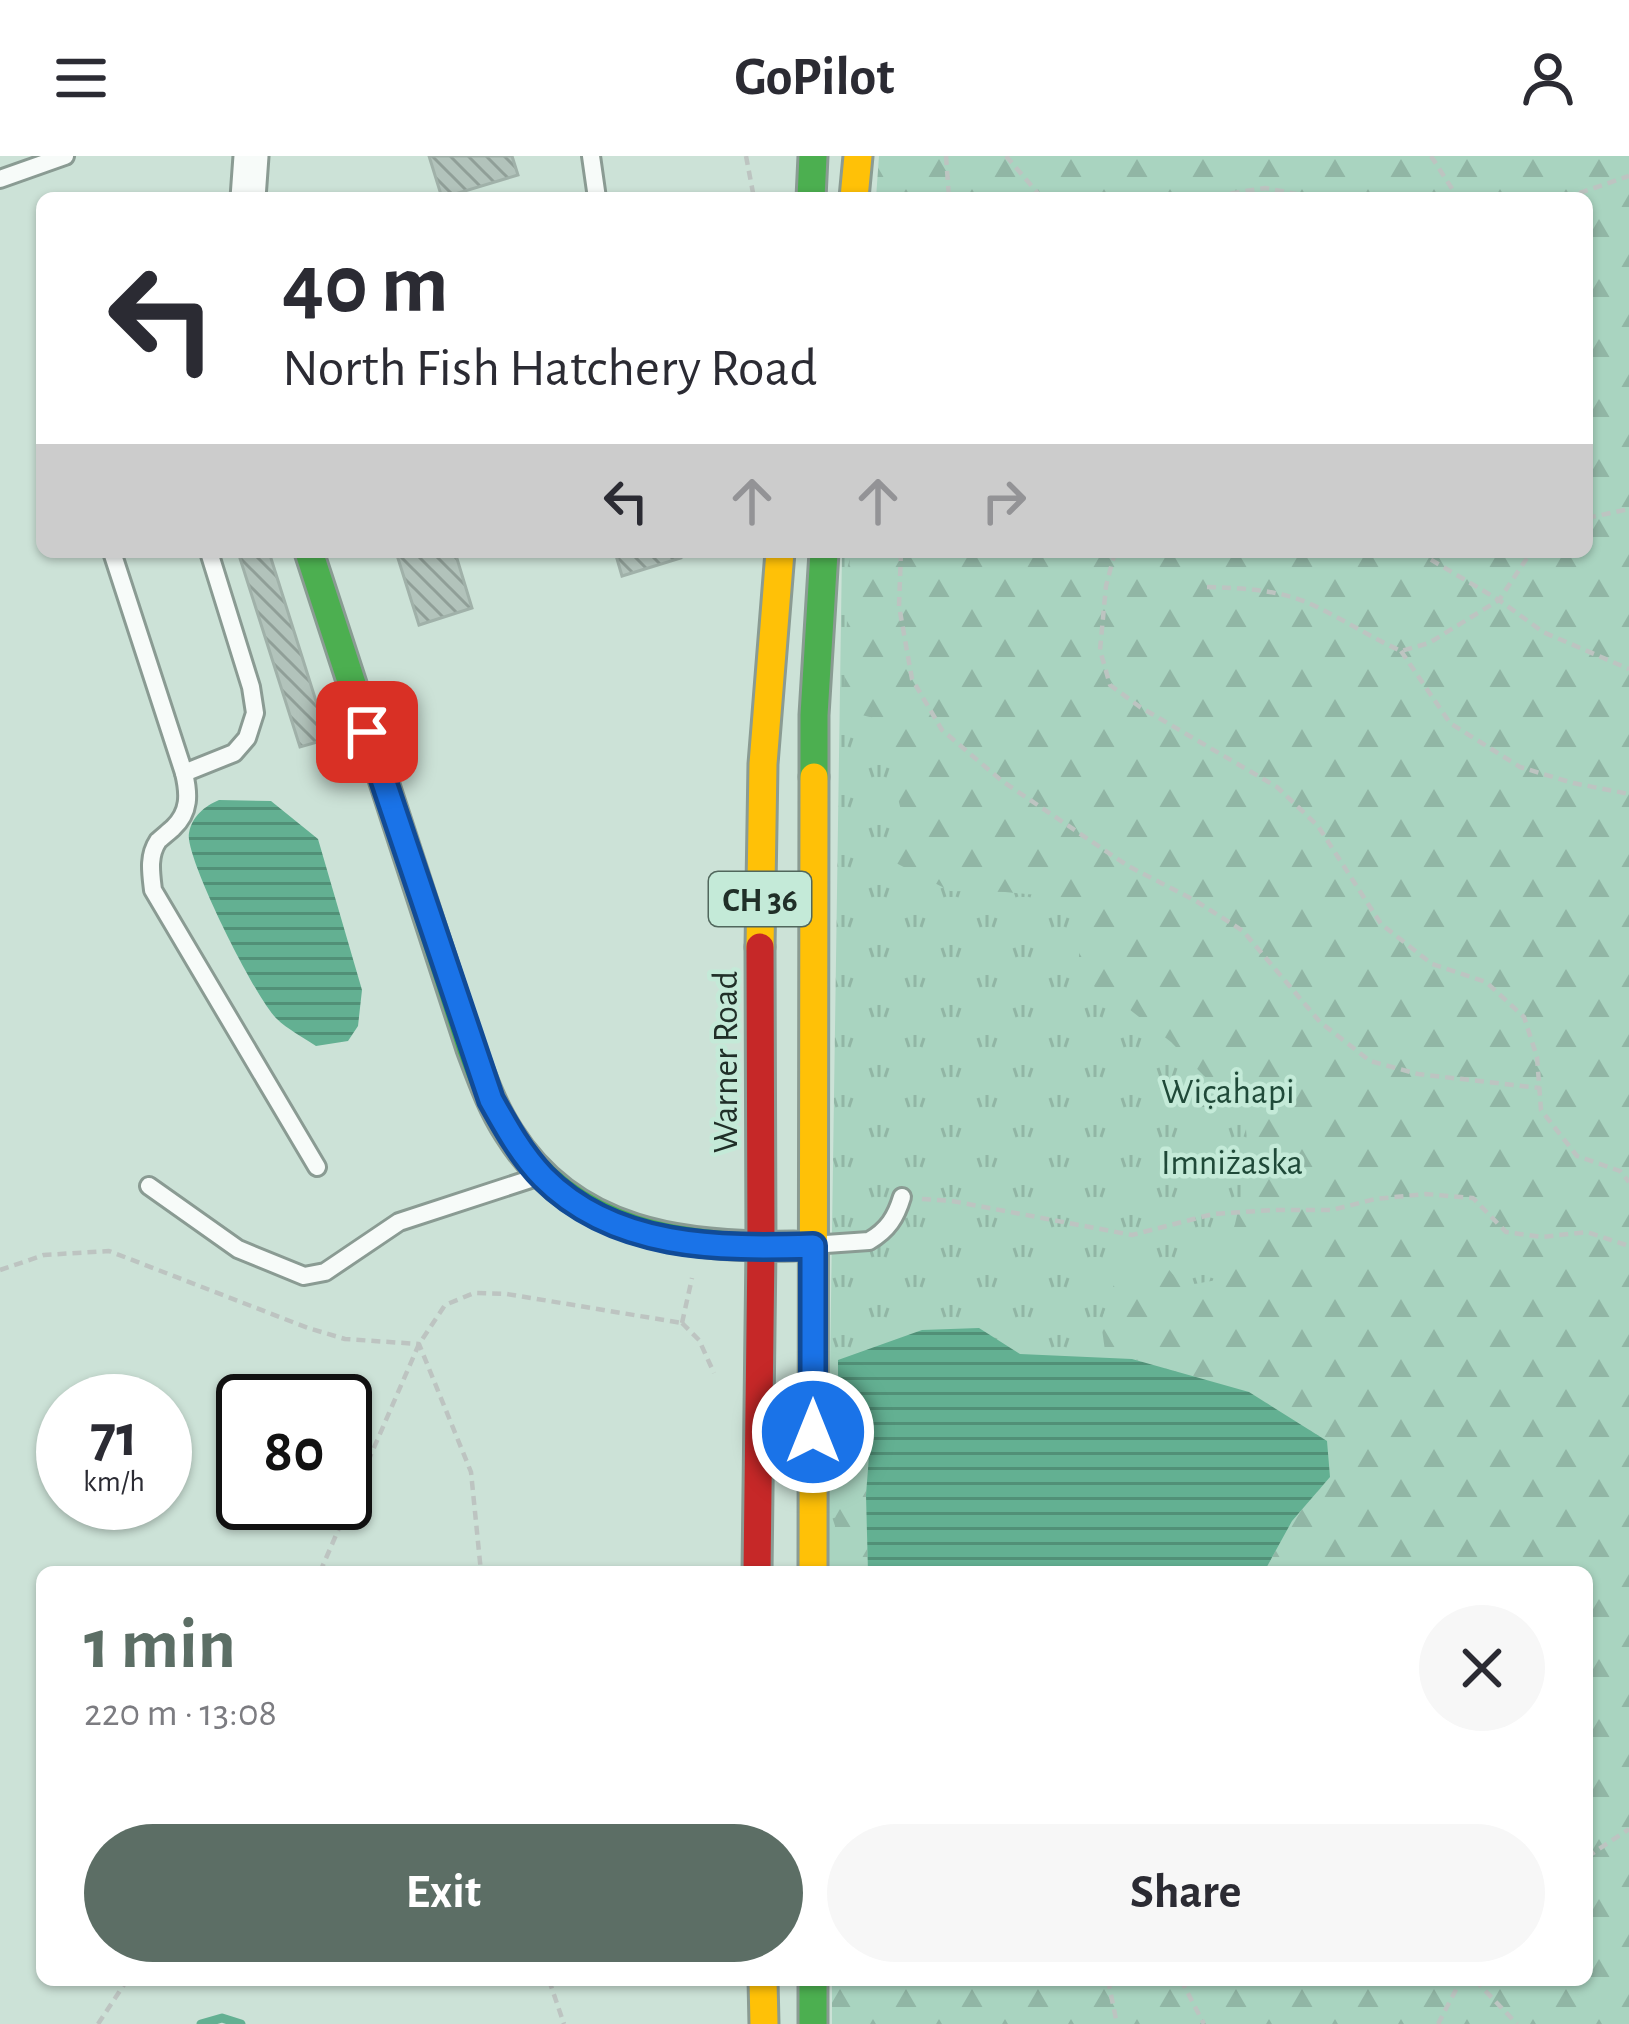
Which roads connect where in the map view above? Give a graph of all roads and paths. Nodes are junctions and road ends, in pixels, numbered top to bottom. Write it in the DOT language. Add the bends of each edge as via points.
graph roads {
  1 [pos="65,156"];
  2 [pos="250,156"];
  3 [pos="591,156"];
  4 [pos="746,156"];
  5 [pos="858,156"];
  6 [pos="946,156"];
  7 [pos="1006,156"];
  8 [pos="1431,156"];
  9 [pos="812,160"];
  10 [pos="1629,176"];
  11 [pos="0,179"];
  12 [pos="248,192"];
  13 [pos="597,192"];
  14 [pos="753,192"];
  15 [pos="811,192"];
  16 [pos="855,192"];
  17 [pos="949,192"];
  18 [pos="1037,192"];
  19 [pos="1239,192"];
  20 [pos="1286,192"];
  21 [pos="1454,192"];
  22 [pos="1582,192"];
  23 [pos="1629,509"];
  24 [pos="1593,517"];
  25 [pos="114,558"];
  26 [pos="210,558"];
  27 [pos="311,558"];
  28 [pos="780,558"];
  29 [pos="824,558"];
  30 [pos="901,558"];
  31 [pos="1113,558"];
  32 [pos="1428,558"];
  33 [pos="1527,558"];
  34 [pos="1207,587"];
  35 [pos="1499,600"];
  36 [pos="1401,651"];
  37 [pos="1629,669"];
  38 [pos="184,773"];
  39 [pos="1629,794"];
  40 [pos="1540,1088"];
  41 [pos="317,1167"];
  42 [pos="541,1175"];
  43 [pos="1629,1182"];
  44 [pos="149,1186"];
  45 [pos="902,1197"];
  46 [pos="813,1246"];
  47 [pos="1629,1246"];
  48 [pos="760,1247"];
  49 [pos="0,1270"];
  50 [pos="682,1323"];
  51 [pos="419,1344"];
  52 [pos="323,1566"];
  53 [pos="480,1566"];
  54 [pos="757,1566"];
  55 [pos="813,1566"];
  56 [pos="1629,1829"];
  57 [pos="1593,1853"];
  58 [pos="123,1986"];
  59 [pos="551,1986"];
  60 [pos="763,1986"];
  61 [pos="813,1986"];
  62 [pos="1109,1986"];
  63 [pos="1183,1986"];
  64 [pos="1458,1986"];
  65 [pos="1481,1986"];
  66 [pos="98,2024"];
  67 [pos="564,2024"];
  68 [pos="764,2024"];
  69 [pos="813,2024"];
  70 [pos="1117,2024"];
  71 [pos="1204,2024"];
  72 [pos="1438,2024"];
  73 [pos="1517,2024"];
  1 -- 11 [label="lane"];
  2 -- 12 [label="street"];
  3 -- 13 [label="lane"];
  4 -- 14 [label="path"];
  5 -- 16 [label="main road"];
  6 -- 17 [label="path"];
  7 -- 18 [label="path"];
  8 -- 21 [label="path"];
  9 -- 15 [label="main road"];
  10 -- 22 [label="path"];
  19 -- 20 [label="path"];
  23 -- 24 [label="path"];
  25 -- 38 [label="lane"];
  26 -- 38 [label="lane" via="255,713 234,753"];
  27 -- 42 [label="main road" via="478,1066 512,1139"];
  28 -- 48 [label="main road, Warner Road / CH 36" via="763,764"];
  29 -- 46 [label="main road, CH 36" via="814,715"];
  30 -- 40 [label="path" via="899,606 912,679 942,730 987,768 1128,866 1243,931 1319,1022 1370,1061 1418,1075"];
  31 -- 40 [label="path" via="1100,650 1110,685 1277,787 1318,826 1381,924 1432,964 1486,982 1524,1017"];
  32 -- 35 [label="path"];
  33 -- 35 [label="path"];
  34 -- 36 [label="path" via="1275,592"];
  35 -- 36 [label="path"];
  35 -- 37 [label="path" via="1543,632"];
  36 -- 39 [label="path" via="1450,722 1520,767"];
  38 -- 41 [label="lane" via="187,809 158,841 153,890"];
  40 -- 43 [label="path" via="1541,1110 1577,1156"];
  42 -- 44 [label="lane" via="399,1222 325,1272 304,1276 238,1249"];
  42 -- 48 [label="main road" via="573,1203 655,1238"];
  45 -- 46 [label="lane" via="875,1238"];
  45 -- 47 [label="path" via="1132,1235 1214,1214 1332,1210 1426,1194 1473,1198 1506,1232 1587,1232"];
  46 -- 48 [label="main road"];
  46 -- 55 [label="main road, CH 36"];
  48 -- 54 [label="main road, Warner Road / CH 36"];
  49 -- 51 [label="path" via="44,1255 110,1251 308,1328"];
  50 -- 51 [label="path" via="474,1293 445,1305"];
  51 -- 52 [label="path"];
  51 -- 53 [label="path" via="471,1472"];
  56 -- 57 [label="path"];
  58 -- 66 [label="path"];
  59 -- 67 [label="path"];
  60 -- 68 [label="main road"];
  61 -- 69 [label="main road"];
  62 -- 70 [label="path"];
  63 -- 71 [label="path"];
  64 -- 72 [label="path"];
  65 -- 73 [label="path"];
}
